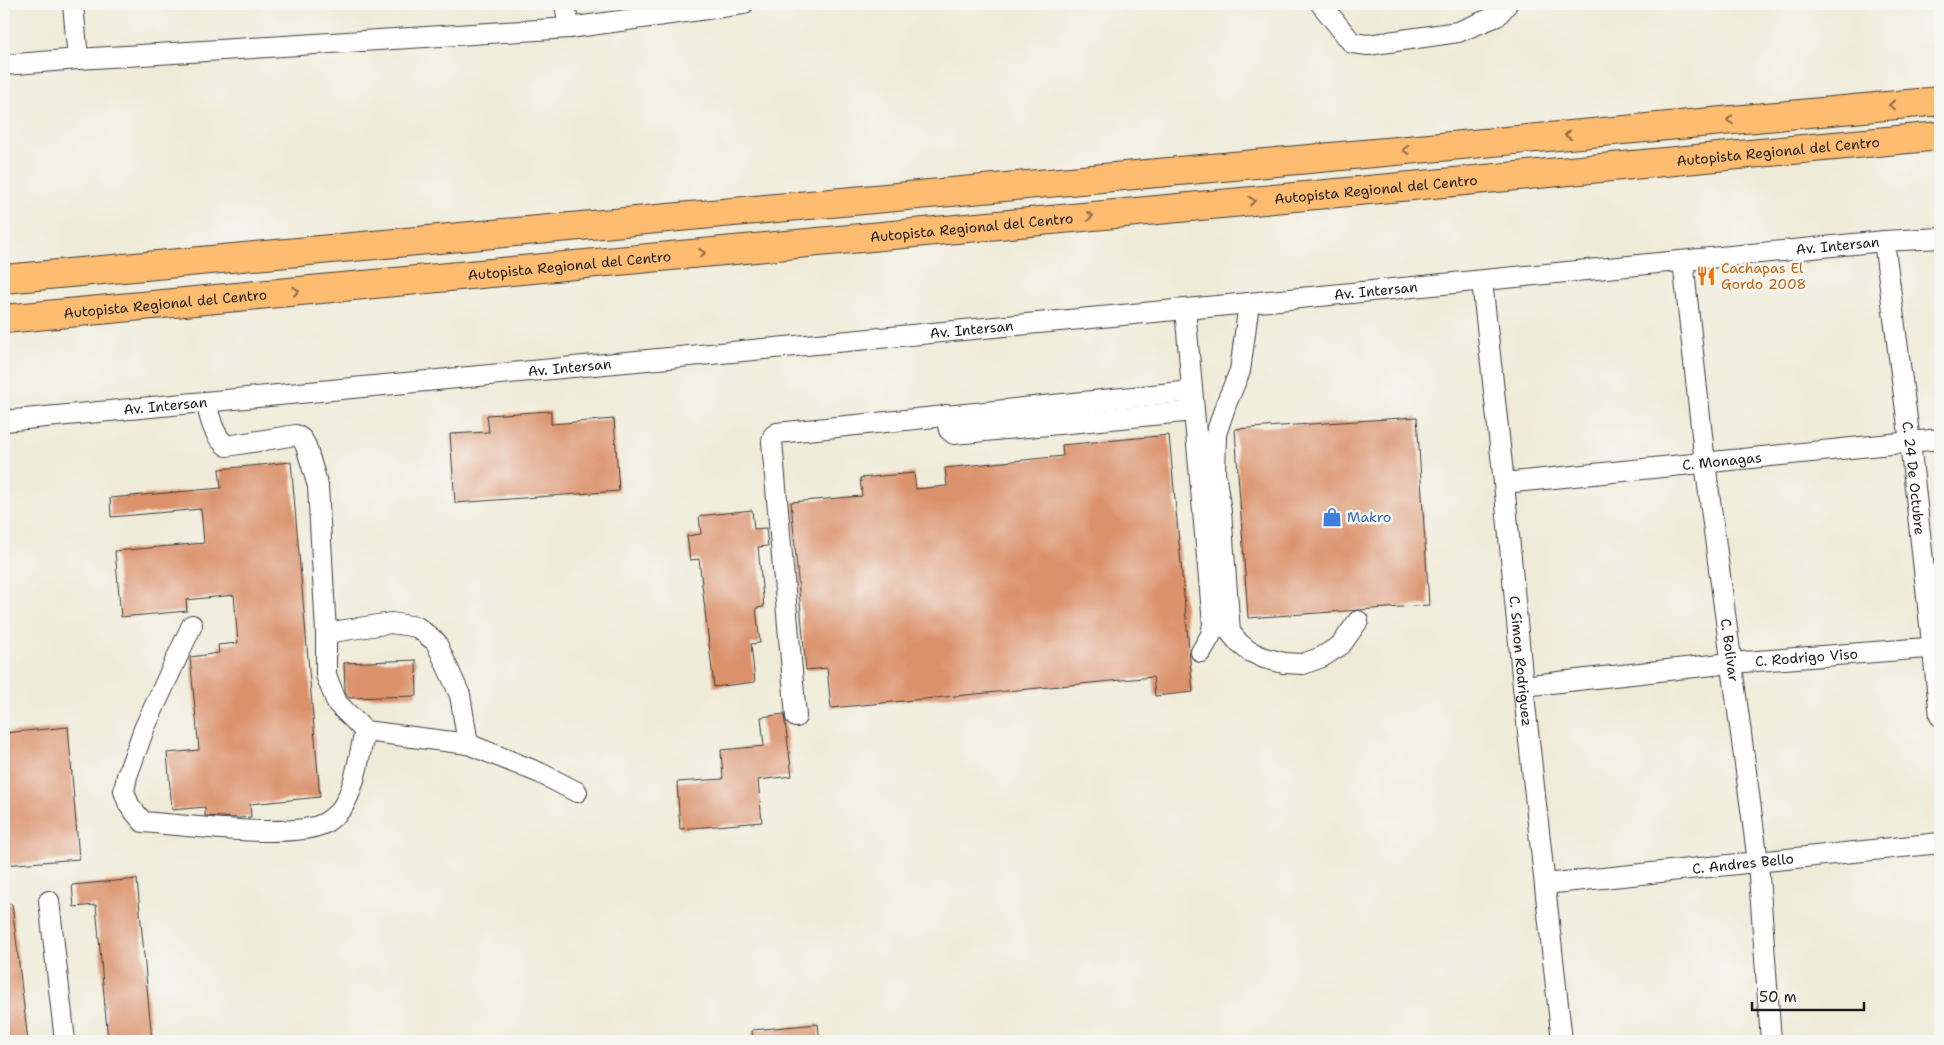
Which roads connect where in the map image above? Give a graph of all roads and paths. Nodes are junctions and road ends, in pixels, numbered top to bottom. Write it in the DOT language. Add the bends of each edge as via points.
graph roads {
  1 [pos="73,4"];
  2 [pos="565,4"];
  3 [pos="743,4"];
  4 [pos="1320,4"];
  5 [pos="1507,4"];
  6 [pos="569,28"];
  7 [pos="78,59"];
  8 [pos="4,65"];
  9 [pos="1940,101"];
  10 [pos="1940,136"];
  11 [pos="1940,238"];
  12 [pos="1884,240"];
  13 [pos="1682,261"];
  14 [pos="4,278"];
  15 [pos="1482,281"];
  16 [pos="1248,303"];
  17 [pos="1185,309"];
  18 [pos="4,319"];
  19 [pos="1193,401"];
  20 [pos="206,402"];
  21 [pos="4,421"];
  22 [pos="1940,439"];
  23 [pos="1910,442"];
  24 [pos="1705,463"];
  25 [pos="1504,483"];
  26 [pos="1358,621"];
  27 [pos="192,625"];
  28 [pos="326,633"];
  29 [pos="1936,647"];
  30 [pos="1201,652"];
  31 [pos="1731,663"];
  32 [pos="1523,686"];
  33 [pos="1940,716"];
  34 [pos="796,717"];
  35 [pos="365,731"];
  36 [pos="468,744"];
  37 [pos="577,792"];
  38 [pos="1940,843"];
  39 [pos="1758,862"];
  40 [pos="1545,884"];
  41 [pos="50,901"];
  42 [pos="65,1041"];
  43 [pos="1562,1041"];
  44 [pos="1771,1041"];
  1 -- 7 [label="street"];
  2 -- 6 [label="street"];
  3 -- 6 [label="street"];
  4 -- 5 [label="street" via="1352,43 1368,45 1458,32 1497,16"];
  6 -- 7 [label="street"];
  7 -- 8 [label="street"];
  9 -- 14 [label="highway, one-way"];
  18 -- 10 [label="highway, Autopista Regional del Centro, one-way"];
  11 -- 12 [label="street, Av. Intersan"];
  12 -- 13 [label="street, Av. Intersan"];
  12 -- 23 [label="street, C. 24 De Octubre"];
  13 -- 15 [label="street, Av. Intersan"];
  13 -- 24 [label="street, C. Bolivar"];
  15 -- 16 [label="street, Av. Intersan"];
  15 -- 25 [label="street, C. Simon Rodriguez"];
  16 -- 17 [label="street, Av. Intersan"];
  16 -- 26 [label="street" via="1240,371 1216,434 1215,473 1230,632 1249,651 1264,658 1303,664 1322,658 1342,645"];
  17 -- 19 [label="street"];
  17 -- 20 [label="street, Av. Intersan"];
  19 -- 30 [label="street" via="1213,624 1212,635"];
  19 -- 34 [label="street" via="954,434 949,430 946,415 773,436"];
  20 -- 21 [label="street, Av. Intersan"];
  20 -- 28 [label="street" via="216,434 227,446 296,435 306,446 318,486"];
  22 -- 23 [label="street, C. Monagas"];
  23 -- 24 [label="street, C. Monagas"];
  23 -- 29 [label="street, C. 24 De Octubre"];
  24 -- 25 [label="street, C. Monagas"];
  24 -- 31 [label="street, C. Bolivar"];
  25 -- 32 [label="street, C. Simon Rodriguez"];
  27 -- 35 [label="street" via="144,729 127,776 124,791 129,804 143,822 261,830 303,829 325,823 342,809 352,784"];
  28 -- 35 [label="street" via="326,675 337,703"];
  28 -- 36 [label="street" via="391,623 417,627 436,642 460,695"];
  29 -- 31 [label="street, C. Rodrigo Viso"];
  29 -- 33 [label="street, C. 24 De Octubre"];
  31 -- 32 [label="street, C. Rodrigo Viso"];
  31 -- 39 [label="street, C. Bolivar"];
  32 -- 40 [label="street, C. Simon Rodriguez"];
  35 -- 36 [label="street"];
  36 -- 37 [label="street"];
  38 -- 39 [label="street, C. Andres Bello"];
  39 -- 40 [label="street, C. Andres Bello"];
  39 -- 44 [label="street, C. Bolivar"];
  40 -- 43 [label="street, C. Simon Rodriguez"];
  41 -- 42 [label="street"];
}
